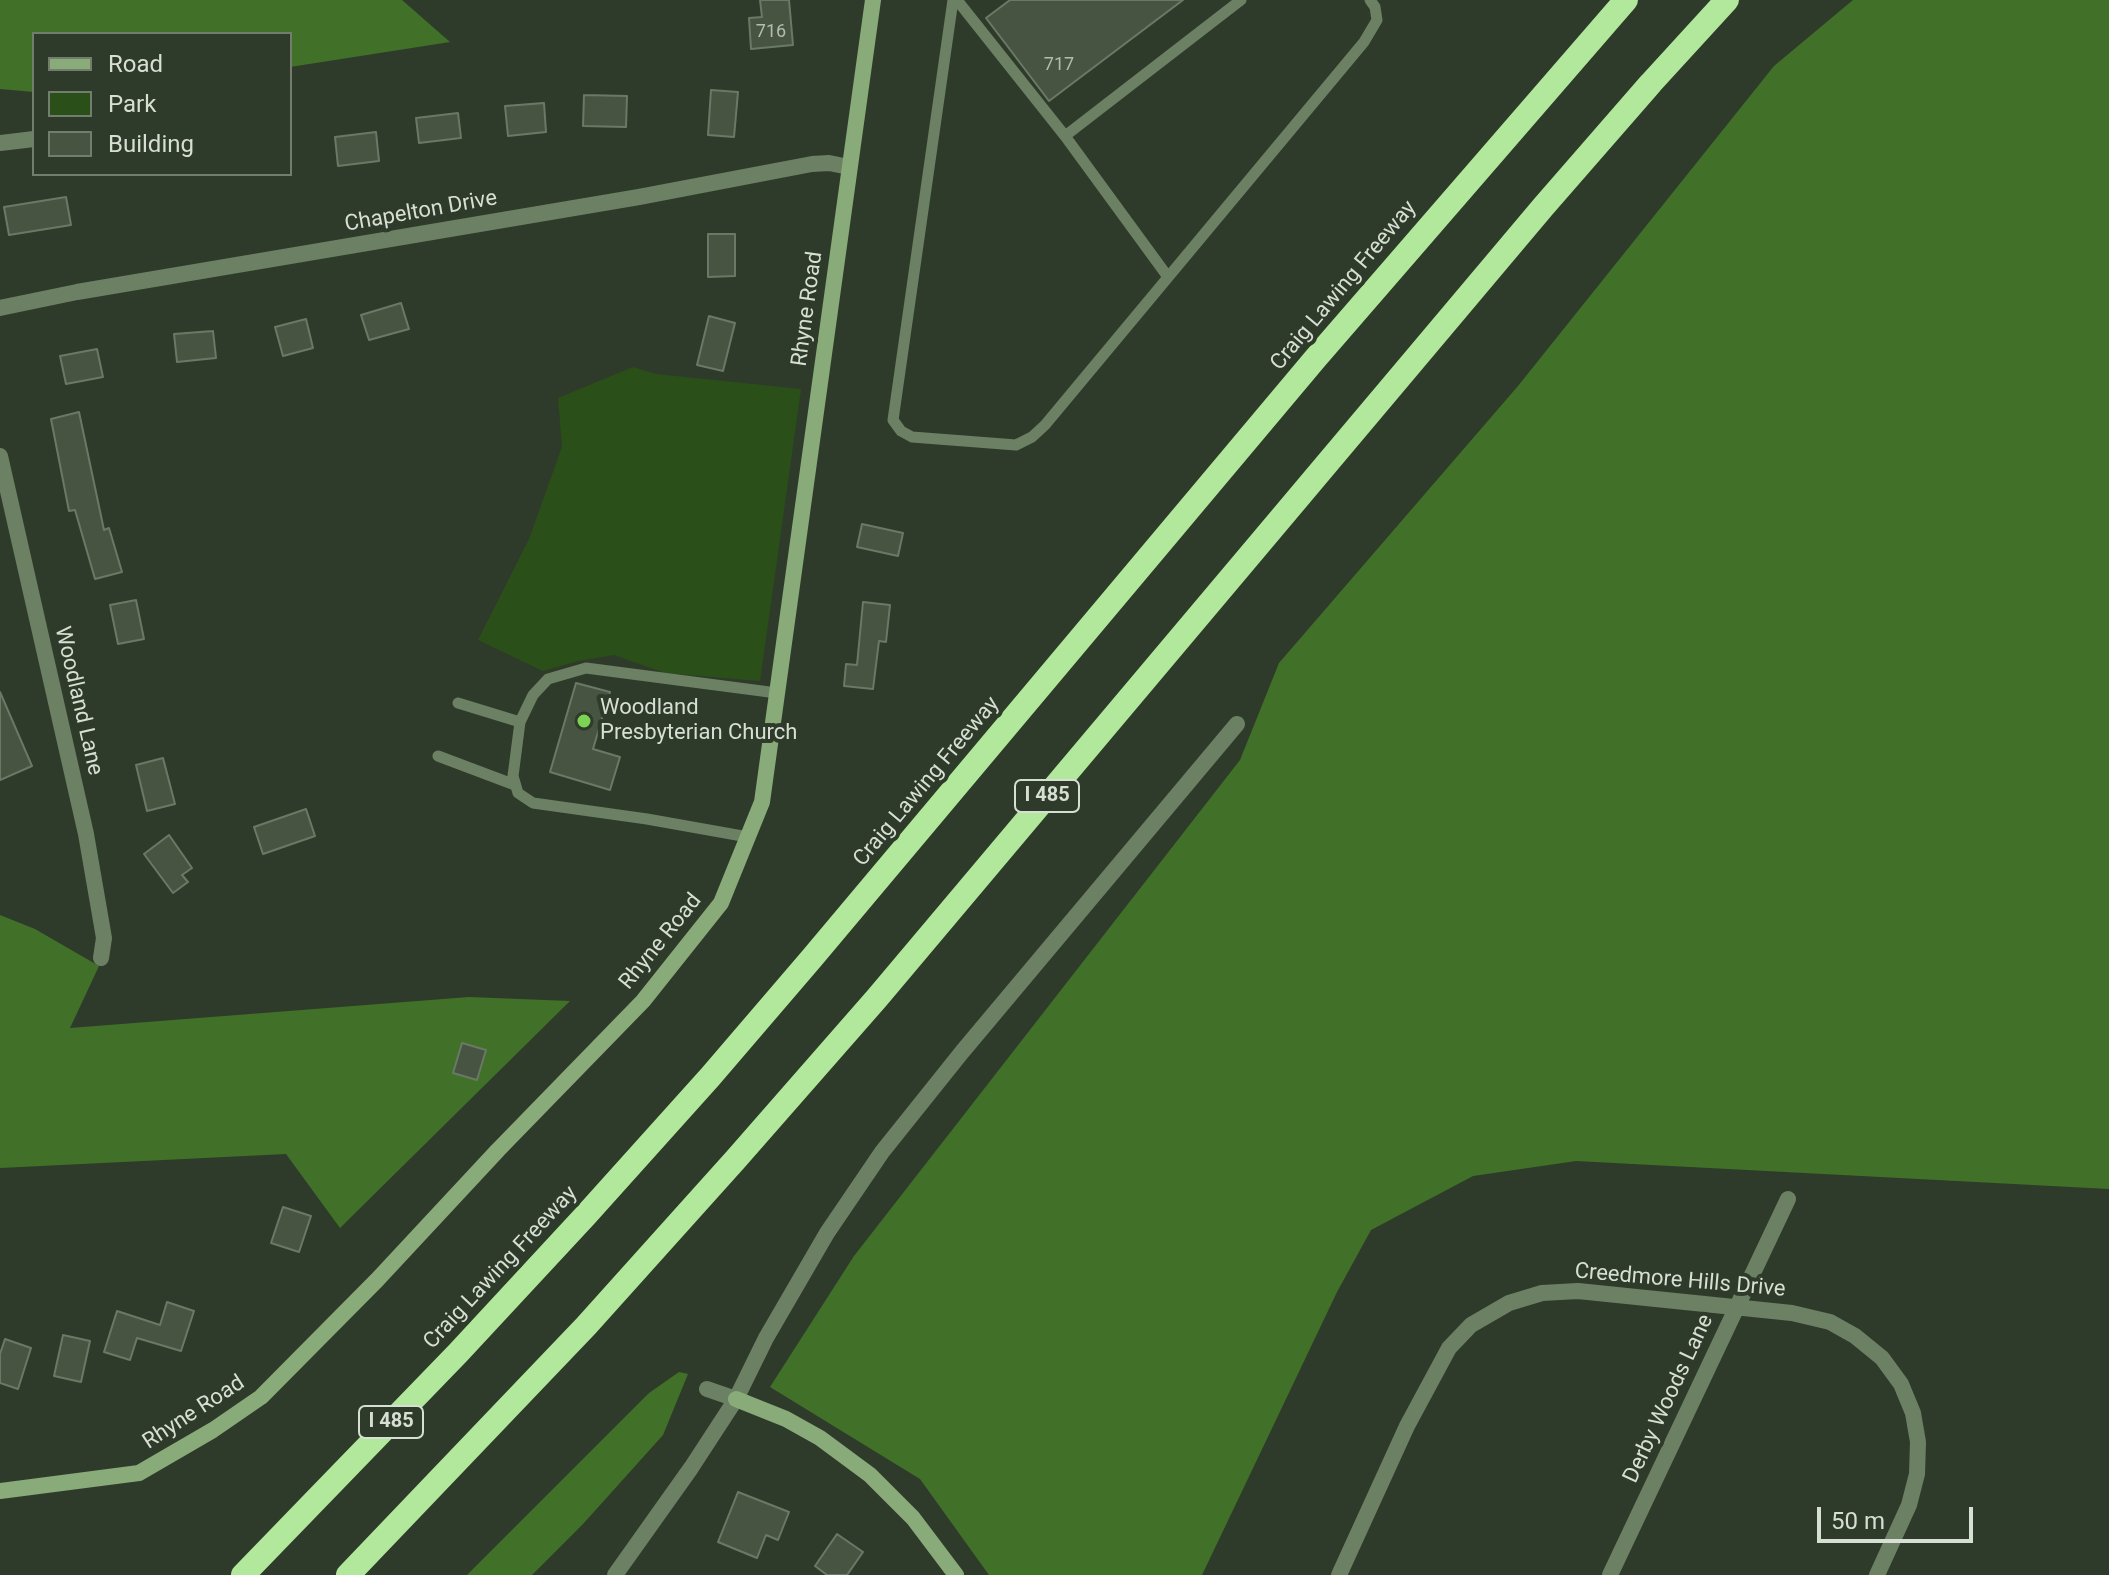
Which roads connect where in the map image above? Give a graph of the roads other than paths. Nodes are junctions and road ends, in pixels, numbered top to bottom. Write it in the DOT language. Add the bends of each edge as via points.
graph roads {
  1 [pos="873,0"];
  2 [pos="955,0"];
  3 [pos="1241,0"];
  4 [pos="1370,0"];
  5 [pos="1626,0"];
  6 [pos="1727,0"];
  7 [pos="1065,136"];
  8 [pos="32,139"];
  9 [pos="0,143"];
  10 [pos="849,167"];
  11 [pos="1168,277"];
  12 [pos="0,308"];
  13 [pos="0,456"];
  14 [pos="777,693"];
  15 [pos="458,703"];
  16 [pos="520,722"];
  17 [pos="1237,724"];
  18 [pos="438,756"];
  19 [pos="515,785"];
  20 [pos="748,837"];
  21 [pos="101,958"];
  22 [pos="1788,1199"];
  23 [pos="1736,1308"];
  24 [pos="707,1389"];
  25 [pos="736,1399"];
  26 [pos="0,1491"];
  27 [pos="247,1570"];
  28 [pos="349,1575"];
  29 [pos="615,1575"];
  30 [pos="956,1575"];
  31 [pos="1339,1575"];
  32 [pos="1610,1575"];
  33 [pos="1877,1575"];
  1 -- 10 [label="street, Rhyne Road"];
  2 -- 7 [label="lane"];
  2 -- 11 [label="lane" via="893,420 901,431 912,437 1016,445 1032,437"];
  3 -- 7 [label="lane"];
  4 -- 11 [label="lane" via="1377,20 1364,42"];
  5 -- 27 [label="highway, Craig Lawing Freeway / I 485" via="1315,359 710,1077 490,1318"];
  6 -- 28 [label="highway, I 485" via="1543,207 736,1159"];
  7 -- 11 [label="lane"];
  8 -- 9 [label="street"];
  10 -- 12 [label="street, Chapelton Drive" via="812,164"];
  10 -- 14 [label="street, Rhyne Road"];
  13 -- 21 [label="street, Woodland Lane" via="86,834 104,938"];
  14 -- 16 [label="lane" via="586,668 548,679"];
  14 -- 20 [label="street, Rhyne Road" via="762,802"];
  15 -- 16 [label="lane"];
  16 -- 19 [label="lane"];
  17 -- 25 [label="street" via="882,1152 827,1233"];
  18 -- 19 [label="lane"];
  19 -- 20 [label="lane" via="533,803"];
  20 -- 26 [label="street, Rhyne Road" via="721,903 643,1001 261,1397 139,1473"];
  22 -- 23 [label="street, Derby Woods Lane"];
  23 -- 31 [label="street, Creedmore Hills Drive" via="1578,1291 1542,1293 1509,1303 1471,1325 1449,1348 1407,1426"];
  23 -- 32 [label="street, Derby Woods Lane"];
  23 -- 33 [label="street, Creedmore Hills Drive" via="1830,1322 1882,1358 1901,1384 1916,1427 1917,1474"];
  24 -- 25 [label="street"];
  25 -- 29 [label="street"];
  25 -- 30 [label="street" via="820,1438 870,1475 913,1518"];
}
